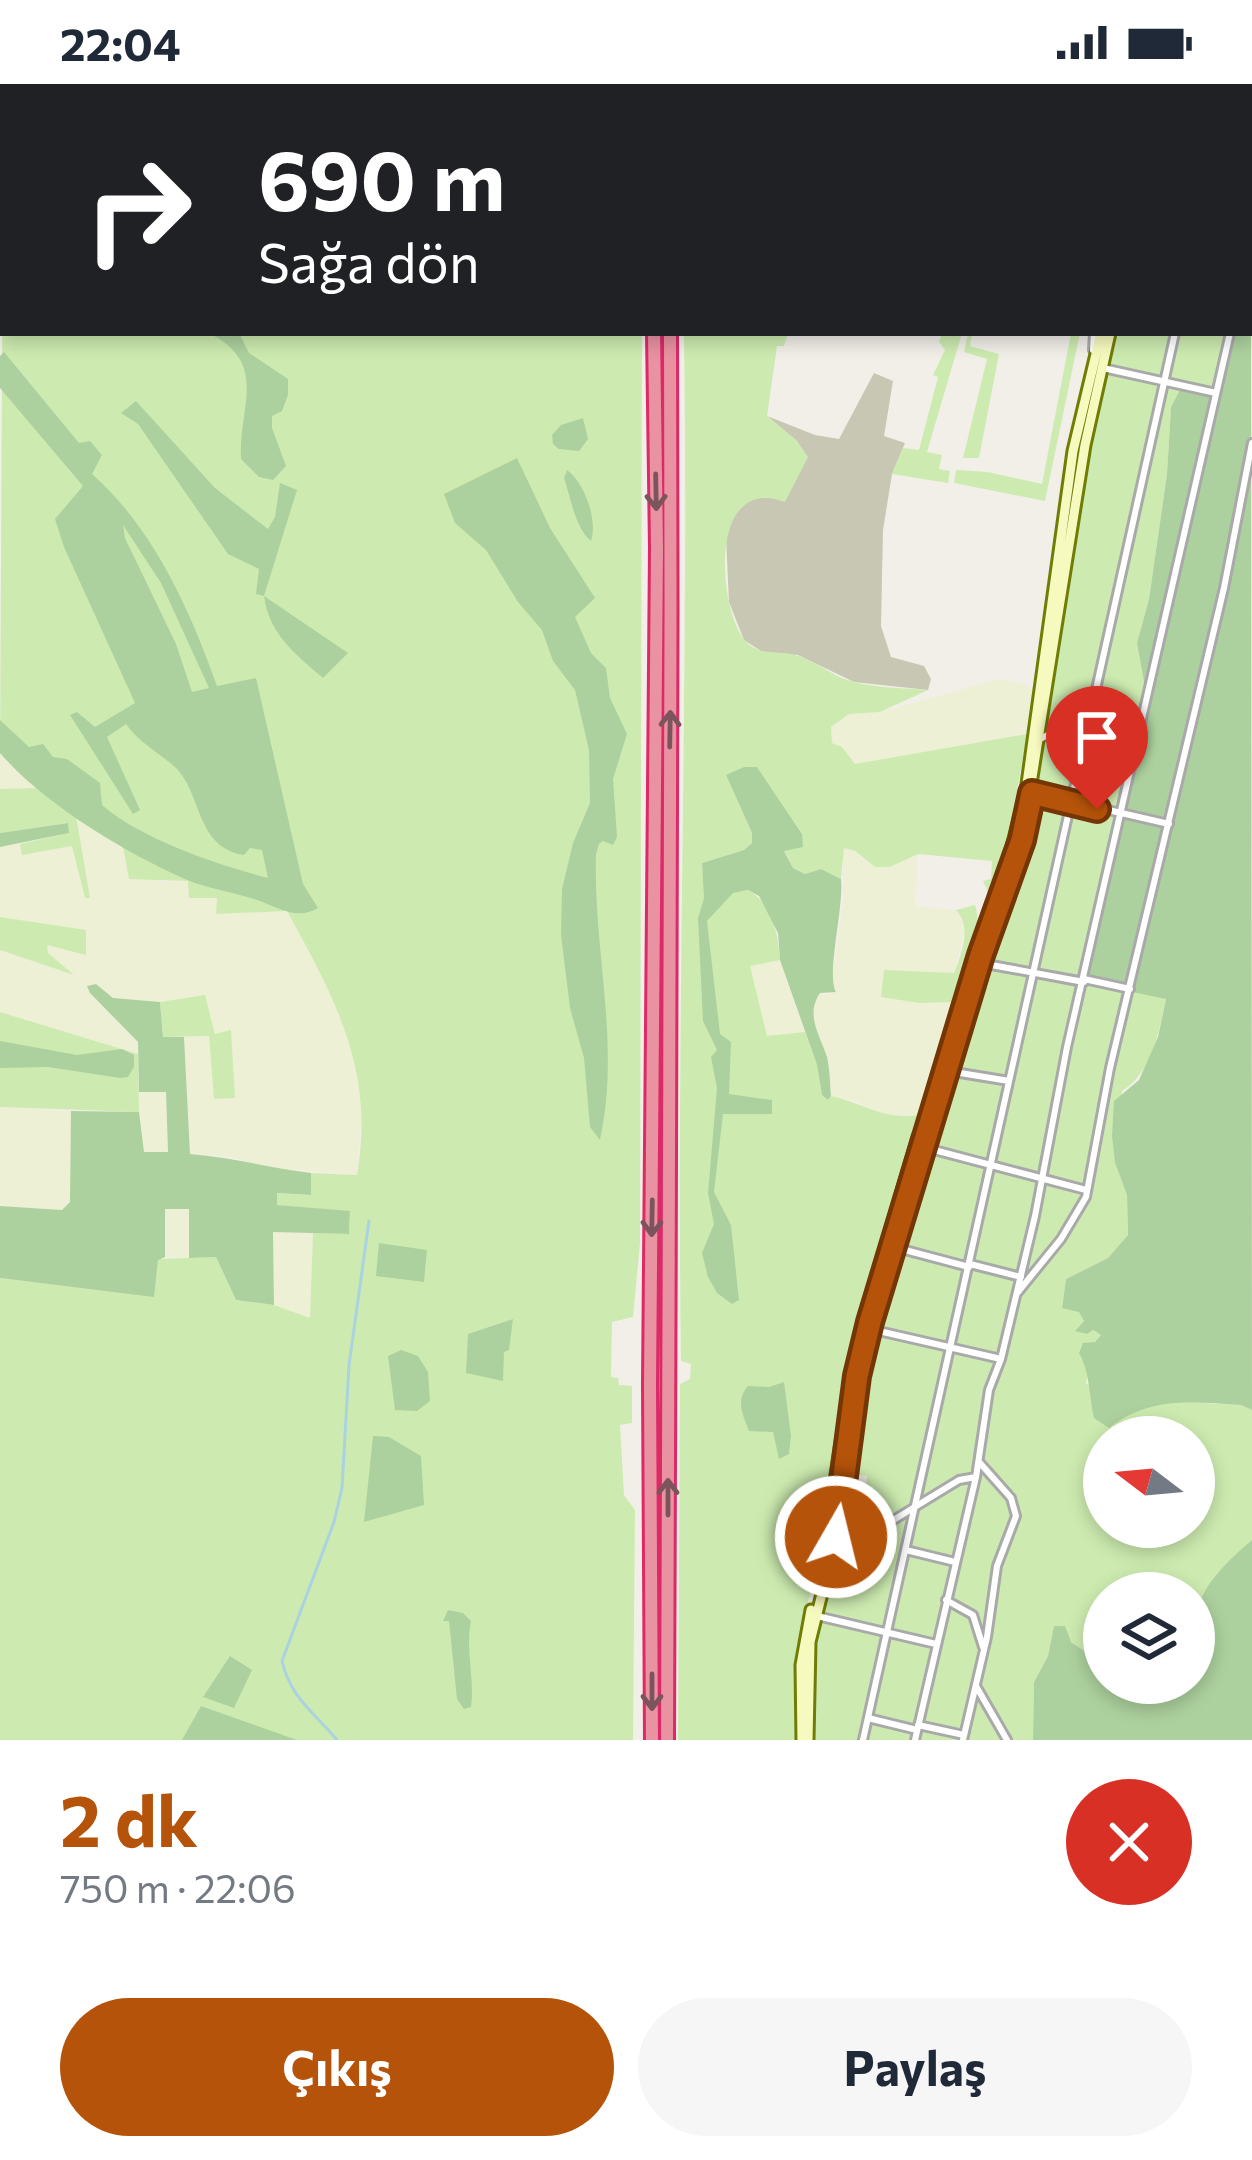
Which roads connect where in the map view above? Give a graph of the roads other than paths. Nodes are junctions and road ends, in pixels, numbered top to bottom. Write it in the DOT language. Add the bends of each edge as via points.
graph roads {
  1 [pos="654,336"];
  2 [pos="670,336"];
  3 [pos="1097,336"];
  4 [pos="1174,336"];
  5 [pos="1229,336"];
  6 [pos="1097,367"];
  7 [pos="1164,383"];
  8 [pos="1216,394"];
  9 [pos="1252,443"];
  10 [pos="1090,713"];
  11 [pos="1037,740"];
  12 [pos="1029,792"];
  13 [pos="1072,804"];
  14 [pos="1122,815"];
  15 [pos="1169,824"];
  16 [pos="975,962"];
  17 [pos="1033,975"];
  18 [pos="1084,981"];
  19 [pos="1130,989"];
  20 [pos="944,1070"];
  21 [pos="1009,1082"];
  22 [pos="919,1146"];
  23 [pos="991,1165"];
  24 [pos="1042,1176"];
  25 [pos="1088,1190"];
  26 [pos="890,1246"];
  27 [pos="969,1266"];
  28 [pos="1021,1277"];
  29 [pos="1016,1295"];
  30 [pos="866,1328"];
  31 [pos="950,1348"];
  32 [pos="1001,1358"];
  33 [pos="979,1461"];
  34 [pos="976,1477"];
  35 [pos="914,1507"];
  36 [pos="905,1550"];
  37 [pos="828,1559"];
  38 [pos="955,1562"];
  39 [pos="946,1600"];
  40 [pos="812,1615"];
  41 [pos="886,1632"];
  42 [pos="936,1644"];
  43 [pos="984,1650"];
  44 [pos="976,1685"];
  45 [pos="868,1718"];
  46 [pos="917,1727"];
  47 [pos="964,1738"];
  48 [pos="652,1740"];
  49 [pos="668,1740"];
  50 [pos="805,1740"];
  51 [pos="862,1740"];
  52 [pos="915,1740"];
  53 [pos="1007,1740"];
  1 -- 48 [label="highway, one-way"];
  49 -- 2 [label="highway, one-way"];
  3 -- 6 [label="main road"];
  4 -- 7 [label="street"];
  5 -- 8 [label="street"];
  6 -- 7 [label="street"];
  6 -- 11 [label="main road" via="1073,451"];
  7 -- 8 [label="street"];
  7 -- 10 [label="street"];
  8 -- 14 [label="street"];
  9 -- 15 [label="street"];
  10 -- 11 [label="street"];
  10 -- 13 [label="street"];
  11 -- 12 [label="main road"];
  12 -- 13 [label="street"];
  12 -- 16 [label="main road"];
  13 -- 14 [label="street"];
  13 -- 17 [label="street"];
  14 -- 15 [label="street"];
  14 -- 18 [label="street"];
  15 -- 19 [label="street"];
  16 -- 17 [label="street"];
  16 -- 20 [label="main road"];
  17 -- 18 [label="street"];
  17 -- 21 [label="street"];
  18 -- 19 [label="street"];
  18 -- 24 [label="street"];
  19 -- 25 [label="street"];
  20 -- 21 [label="street"];
  20 -- 22 [label="main road"];
  21 -- 23 [label="street"];
  22 -- 23 [label="street"];
  22 -- 26 [label="main road"];
  23 -- 24 [label="street"];
  23 -- 27 [label="street"];
  24 -- 25 [label="street"];
  24 -- 28 [label="street"];
  25 -- 29 [label="street"];
  26 -- 27 [label="street"];
  26 -- 30 [label="main road"];
  27 -- 28 [label="street"];
  27 -- 31 [label="street"];
  28 -- 29 [label="street"];
  29 -- 32 [label="street"];
  30 -- 31 [label="street"];
  30 -- 37 [label="main road"];
  31 -- 32 [label="street"];
  31 -- 35 [label="street"];
  32 -- 33 [label="street"];
  33 -- 34 [label="street"];
  33 -- 43 [label="street" via="1016,1516 997,1566"];
  34 -- 35 [label="street"];
  34 -- 38 [label="street"];
  35 -- 36 [label="street"];
  35 -- 37 [label="street"];
  36 -- 38 [label="street"];
  36 -- 41 [label="street"];
  37 -- 40 [label="main road"];
  38 -- 39 [label="street"];
  39 -- 42 [label="street"];
  39 -- 43 [label="street" via="973,1615"];
  40 -- 41 [label="street"];
  40 -- 50 [label="main road" via="802,1665"];
  41 -- 42 [label="street"];
  41 -- 45 [label="street"];
  42 -- 46 [label="street"];
  43 -- 44 [label="street"];
  44 -- 47 [label="street"];
  44 -- 53 [label="street"];
  45 -- 46 [label="street"];
  45 -- 51 [label="street"];
  46 -- 47 [label="street"];
  46 -- 52 [label="street"];
}
